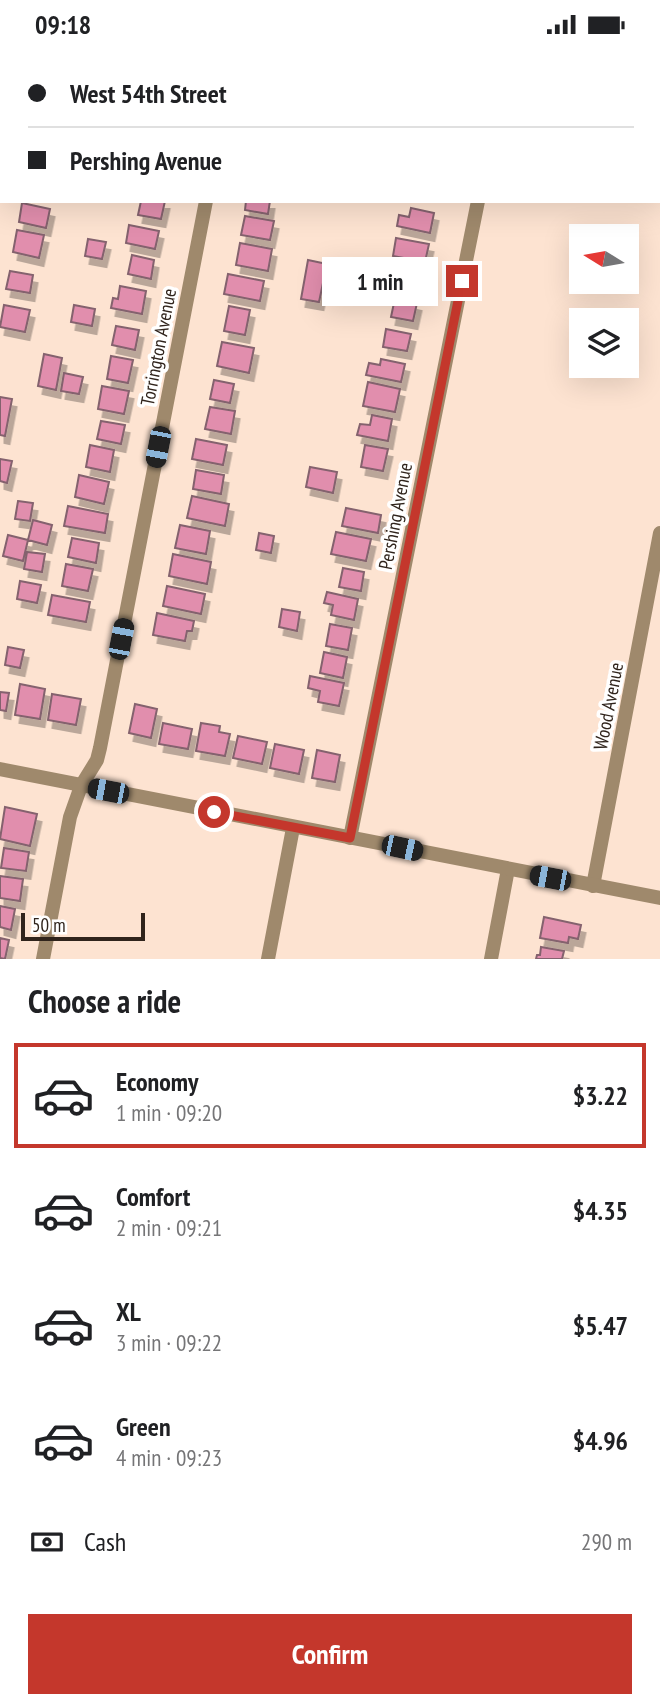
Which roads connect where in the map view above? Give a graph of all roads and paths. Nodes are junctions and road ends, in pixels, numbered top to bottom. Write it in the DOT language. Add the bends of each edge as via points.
graph roads {
  1 [pos="206,203"];
  2 [pos="478,203"];
  3 [pos="660,533"];
  4 [pos="0,769"];
  5 [pos="82,786"];
  6 [pos="293,828"];
  7 [pos="350,838"];
  8 [pos="508,869"];
  9 [pos="593,886"];
  10 [pos="660,898"];
  11 [pos="43,959"];
  12 [pos="268,959"];
  13 [pos="491,959"];
  1 -- 5 [label="street, Torrington Avenue" via="100,748"];
  2 -- 7 [label="street, Pershing Avenue"];
  3 -- 9 [label="street, Wood Avenue"];
  4 -- 5 [label="street"];
  5 -- 6 [label="street"];
  5 -- 11 [label="street, Torrington Avenue" via="70,817"];
  6 -- 7 [label="street"];
  6 -- 12 [label="street"];
  7 -- 8 [label="street"];
  8 -- 9 [label="street"];
  8 -- 13 [label="street"];
  9 -- 10 [label="street"];
}
